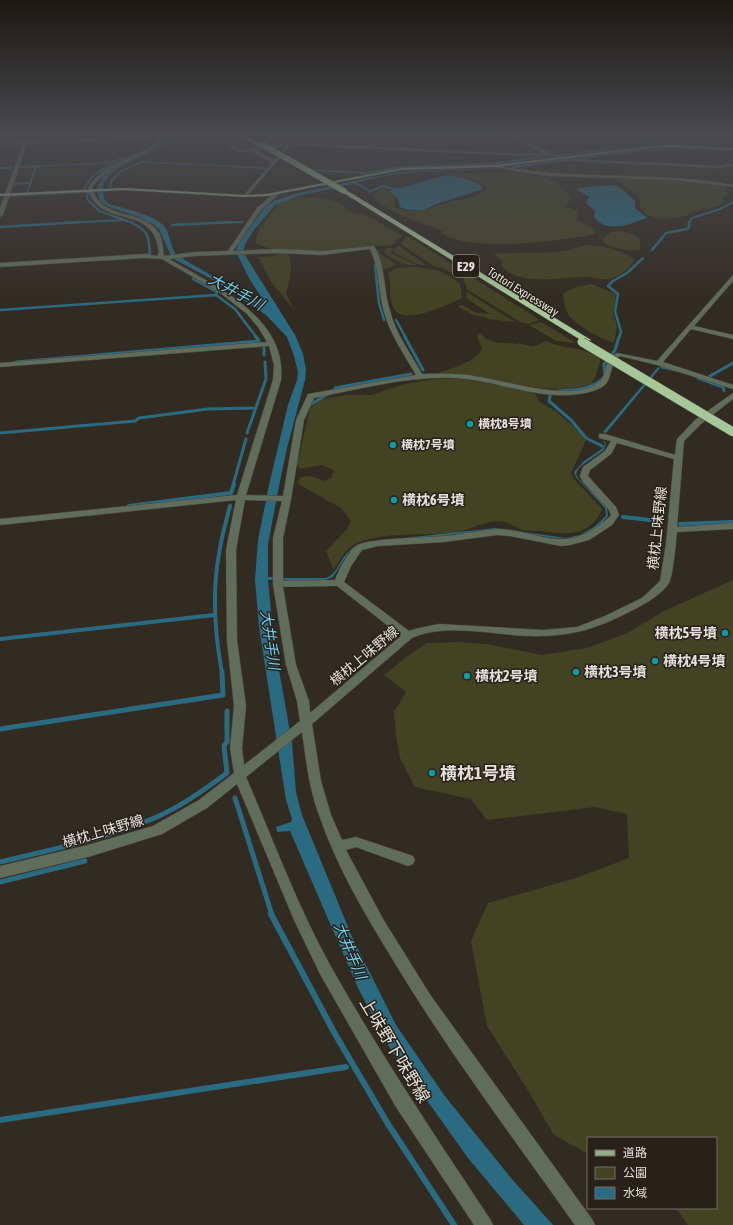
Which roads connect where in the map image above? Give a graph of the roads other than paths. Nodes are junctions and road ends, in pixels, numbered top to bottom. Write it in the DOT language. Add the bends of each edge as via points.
graph roads {
  1 [pos="8,191"];
  2 [pos="67,191"];
  3 [pos="92,191"];
  4 [pos="179,191"];
  5 [pos="250,191"];
  6 [pos="290,191"];
  7 [pos="341,191"];
  8 [pos="0,194"];
  9 [pos="7,194"];
  10 [pos="276,194"];
  11 [pos="246,196"];
  12 [pos="0,214"];
  13 [pos="229,253"];
  14 [pos="164,258"];
  15 [pos="0,265"];
  16 [pos="733,277"];
  17 [pos="690,328"];
  18 [pos="733,337"];
  19 [pos="585,341"];
  20 [pos="270,344"];
  21 [pos="659,363"];
  22 [pos="0,365"];
  23 [pos="420,376"];
  24 [pos="733,387"];
  25 [pos="732,397"];
  26 [pos="733,426"];
  27 [pos="733,432"];
  28 [pos="602,436"];
  29 [pos="615,440"];
  30 [pos="678,458"];
  31 [pos="241,497"];
  32 [pos="287,499"];
  33 [pos="0,522"];
  34 [pos="733,526"];
  35 [pos="672,530"];
  36 [pos="339,583"];
  37 [pos="278,584"];
  38 [pos="408,636"];
  39 [pos="307,722"];
  40 [pos="240,776"];
  41 [pos="338,847"];
  42 [pos="408,860"];
  43 [pos="0,872"];
  44 [pos="484,1225"];
  45 [pos="586,1225"];
  1 -- 9 [label="street"];
  2 -- 9 [label="main road"];
  3 -- 14 [label="street" via="95,201 101,206 149,226 156,234 162,253 160,256"];
  4 -- 11 [label="main road"];
  5 -- 11 [label="street"];
  6 -- 10 [label="main road"];
  7 -- 19 [label="highway, Tottori Expressway / E29, bridge"];
  8 -- 9 [label="main road"];
  9 -- 12 [label="street"];
  10 -- 11 [label="main road"];
  10 -- 13 [label="street" via="259,209"];
  13 -- 14 [label="street" via="188,254"];
  13 -- 23 [label="street" via="322,253 372,247 380,264 387,312"];
  14 -- 15 [label="street" via="143,256"];
  14 -- 20 [label="street, 上味野下味野線" via="224,291 244,307 258,322"];
  16 -- 17 [label="street"];
  17 -- 18 [label="street"];
  17 -- 21 [label="street"];
  19 -- 26 [label="highway, Tottori Expressway / E29"];
  19 -- 27 [label="highway, Tottori Expressway / E29, bridge"];
  20 -- 22 [label="street"];
  20 -- 31 [label="street, 上味野下味野線" via="278,365 277,380"];
  21 -- 23 [label="street" via="619,354 609,362 606,380 584,392 568,393 450,375"];
  21 -- 24 [label="street"];
  23 -- 32 [label="street" via="311,396 300,420"];
  25 -- 30 [label="street, 横枕上味野線" via="698,422 680,441"];
  28 -- 29 [label="street"];
  29 -- 30 [label="street"];
  29 -- 36 [label="street" via="608,452 586,469 584,476 613,509 615,515 609,523 586,538 561,543 497,532 444,539 378,543 359,548 346,566"];
  30 -- 35 [label="street, 横枕上味野線"];
  31 -- 32 [label="street"];
  31 -- 33 [label="street"];
  31 -- 40 [label="street, 上味野下味野線" via="231,550 232,640 240,706 236,748"];
  32 -- 37 [label="street" via="278,538"];
  34 -- 35 [label="street"];
  35 -- 38 [label="street, 横枕上味野線" via="665,582 645,600 609,618 578,630 543,633 439,627 418,631"];
  36 -- 37 [label="street"];
  36 -- 38 [label="street"];
  37 -- 39 [label="street" via="291,666"];
  38 -- 39 [label="street, 横枕上味野線"];
  39 -- 40 [label="street, 横枕上味野線"];
  39 -- 41 [label="street" via="315,781"];
  40 -- 43 [label="street, 横枕上味野線" via="203,804 157,830 88,851"];
  40 -- 44 [label="street, 上味野下味野線" via="301,920 325,969 402,1101"];
  41 -- 42 [label="street" via="356,842"];
  41 -- 45 [label="street" via="378,922 426,1001"];
}
